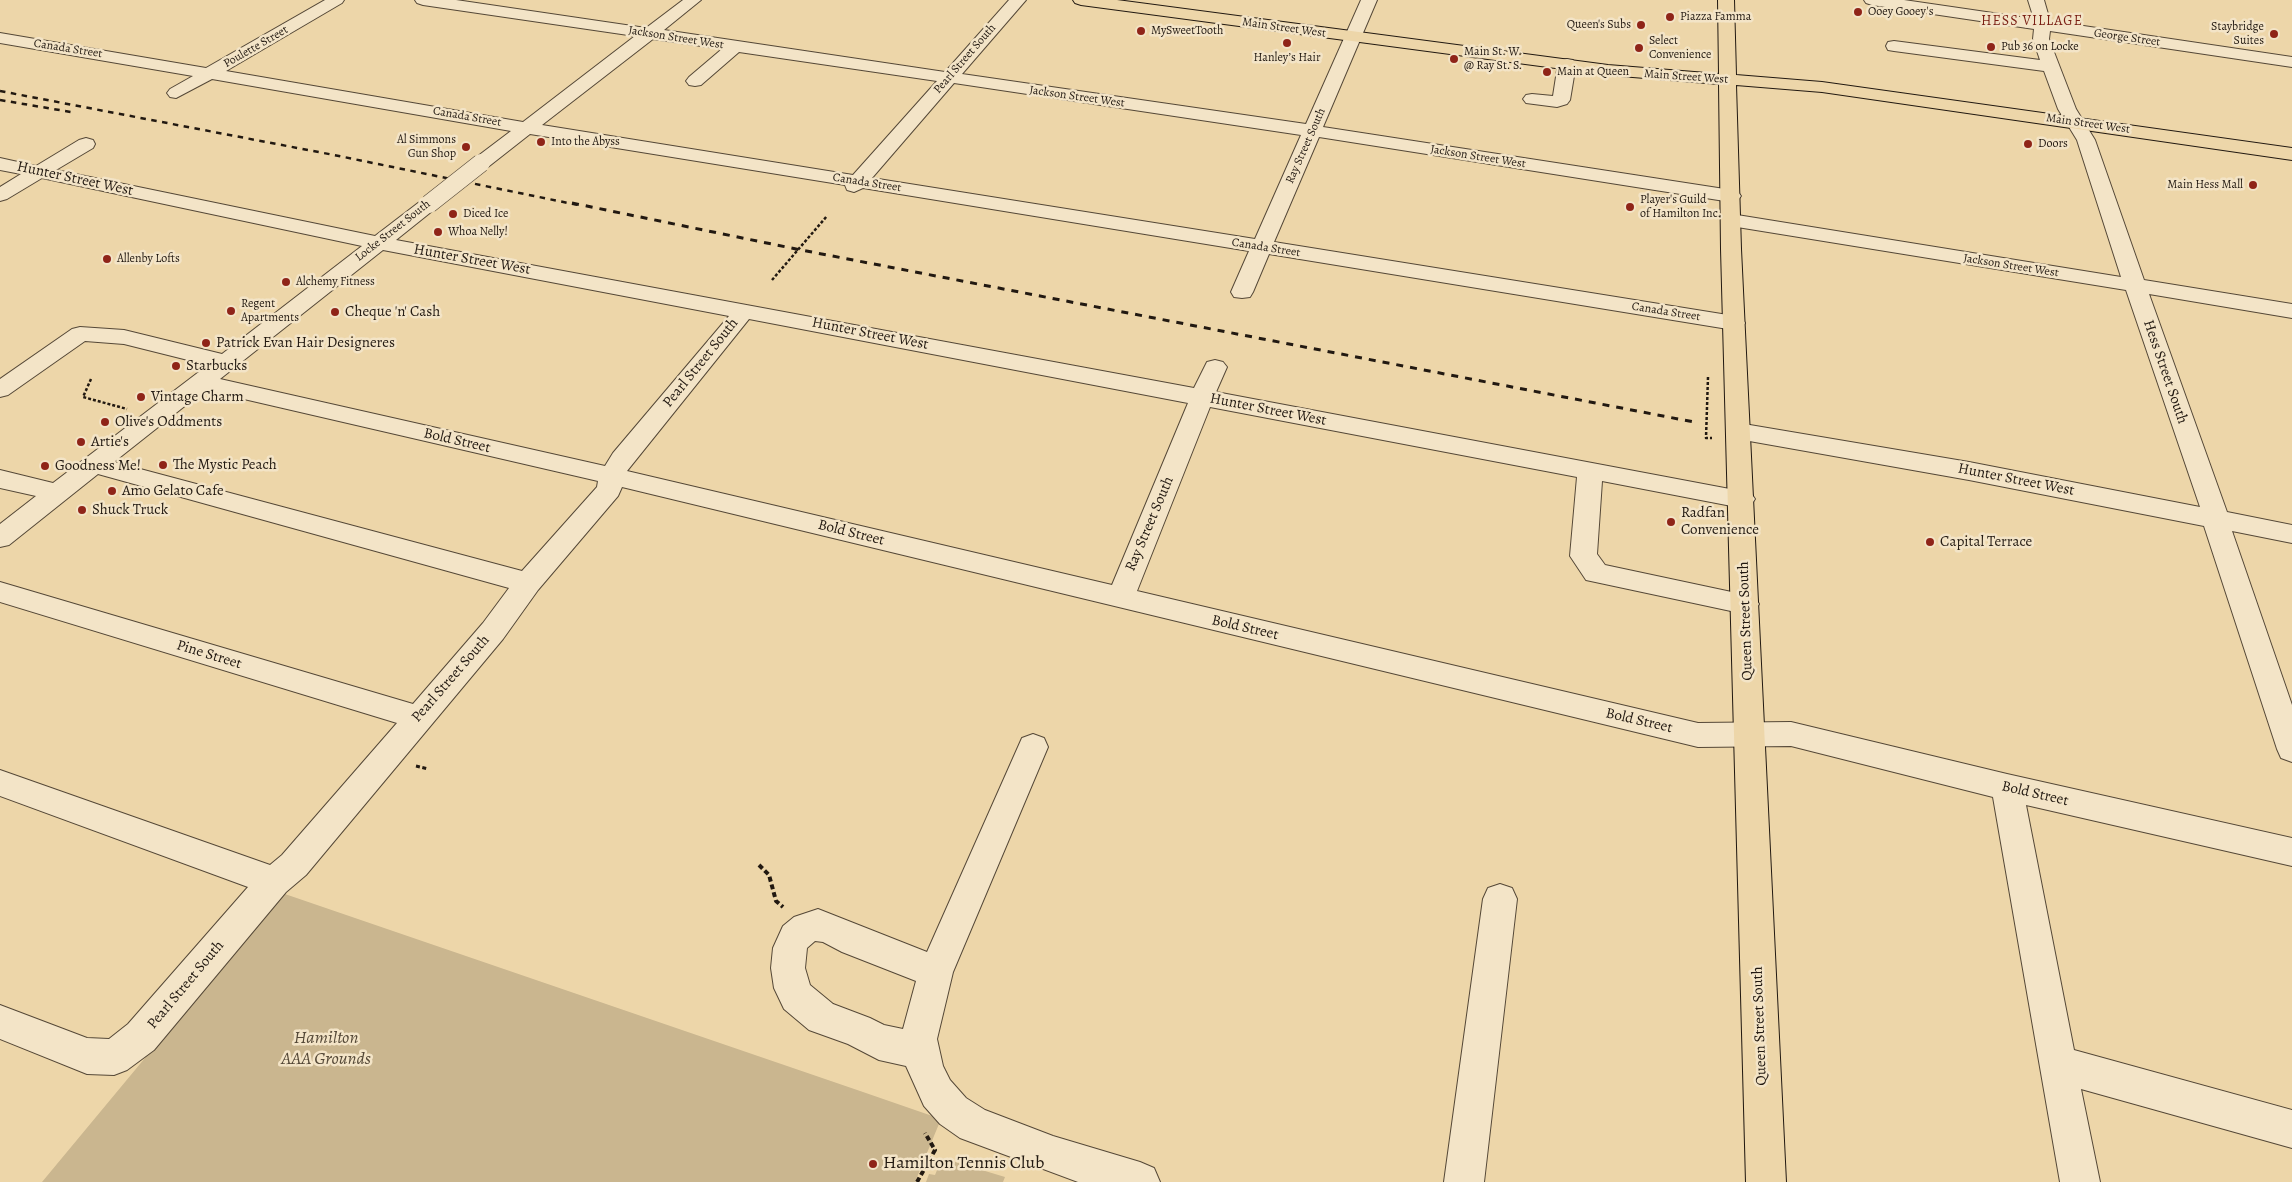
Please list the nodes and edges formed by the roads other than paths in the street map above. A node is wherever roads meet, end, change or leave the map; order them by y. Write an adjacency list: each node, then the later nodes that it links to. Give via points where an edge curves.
1 (336, 0): 19 (street, Poulette Street)
2 (423, 0): 11 (street, Jackson Street West)
3 (693, 0): 11 (street, Locke Street South)
4 (1018, 0): 20 (street, Pearl Street South)
5 (1080, 0): 12 (main road, Main Street West)
6 (1369, 0): 12 (street, Ray Street South)
7 (1726, 0): 21 (main road, Queen Street South)
8 (1872, 0): 10 (street, George Street)
9 (2036, 0): 10 (street, Hess Street South)
10 (2043, 26): 16 (street, George Street); 18 (street, Hess Street South, via 2041,39)
11 (649, 34): 15 (street, Jackson Street West); 26 (street, Locke Street South)
12 (1353, 37): 17 (main road, Main Street West); 27 (street, Ray Street South)
13 (0, 38): 19 (street, Canada Street)
14 (1894, 46): 18 (street)
15 (734, 47): 20 (street, Jackson Street West); 22 (street)
16 (2292, 62)
17 (1567, 64): 21 (main road, Main Street West); 24 (street, via 1561,100)
18 (2051, 67): 25 (street, Hess Street South)
19 (211, 72): 23 (street, Poulette Street); 26 (street, Canada Street)
20 (947, 79): 27 (street, Jackson Street West); 32 (street, Pearl Street South)
21 (1728, 80): 25 (main road, Main Street West, via 1822,87); 34 (main road, Queen Street South)
22 (695, 81)
23 (176, 93)
24 (1532, 99)
25 (2075, 122): 29 (main road, Main Street West); 38 (street, Hess Street South, via 2086,140)
26 (527, 128): 32 (street, Canada Street); 36 (street, Locke Street South, bridge)
27 (1313, 131): 34 (street, Jackson Street West); 37 (street, Ray Street South)
28 (86, 144): 31 (street)
29 (2292, 154)
30 (0, 164): 31 (street, Hunter Street West)
31 (39, 172): 33 (street); 36 (street, Hunter Street West)
32 (856, 184): 37 (street, Canada Street)
33 (0, 195)
34 (1731, 196): 35 (main road, Queen Street South)
35 (1731, 220): 38 (street, Jackson Street West); 42 (main road, Queen Street South)
36 (379, 243): 40 (street, Hunter Street West); 43 (street, Locke Street South)
37 (1261, 248): 39 (street, Ray Street South); 42 (street, Canada Street)
38 (2135, 287): 41 (street, Jackson Street West); 55 (street, Hess Street South)
39 (1242, 292)
40 (745, 310): 47 (street, Hunter Street West); 51 (street, Pearl Street South, via 622,459)
41 (2292, 311)
42 (1734, 323): 48 (main road, Queen Street South)
43 (226, 362): 45 (street, Locke Street South); 46 (street, via 124,338 80,334)
44 (1215, 367): 47 (street, Ray Street South)
45 (201, 382): 49 (street, Locke Street South); 51 (street, Bold Street)
46 (0, 390)
47 (1203, 397): 50 (street, Hunter Street West); 60 (street, Ray Street South)
48 (1738, 431): 54 (main road, Queen Street South); 55 (street, Hunter Street West, via 1969,471)
49 (95, 465): 53 (street, Locke Street South); 58 (street)
50 (1590, 470): 54 (street, Hunter Street West); 61 (street, via 1583,556 1596,573)
51 (612, 476): 58 (street, Pearl Street South, via 609,490); 60 (street, Bold Street)
52 (0, 479): 53 (street)
53 (58, 493): 57 (street, Locke Street South)
54 (1742, 499): 61 (main road, Queen Street South)
55 (2216, 520): 56 (street, Hunter Street West); 65 (street, Hess Street South)
56 (2292, 534)
57 (0, 538)
58 (528, 583): 62 (street, Pearl Street South, via 493,631)
59 (0, 592): 62 (street, Pine Street)
60 (1120, 598): 63 (street, Bold Street, via 1698,734)
61 (1746, 604): 63 (main road, Queen Street South)
62 (418, 717): 69 (street, Pearl Street South, via 294,865)
63 (1750, 733): 67 (street, Bold Street, via 1791,734); 78 (main road, Queen Street South)
64 (1034, 747): 71 (street)
65 (2292, 749)
66 (0, 783): 69 (street)
67 (2007, 788): 68 (street, Bold Street); 74 (street)
68 (2292, 852)
69 (274, 881): 72 (street, Pearl Street South, via 141,1037 114,1057 87,1056)
70 (1500, 899): 77 (street)
71 (936, 972): 73 (street, via 919,1040); 73 (street, via 818,925 806,928 795,937 790,948 788,968 792,988 797,997 822,1018 857,1030 879,1042)
72 (0, 1022)
73 (920, 1051): 76 (street, via 937,1093 953,1111 972,1124 1053,1155)
74 (2058, 1064): 75 (street); 79 (street)
75 (2292, 1129)
76 (1140, 1182)
77 (1464, 1182)
78 (1766, 1182)
79 (2080, 1182)

